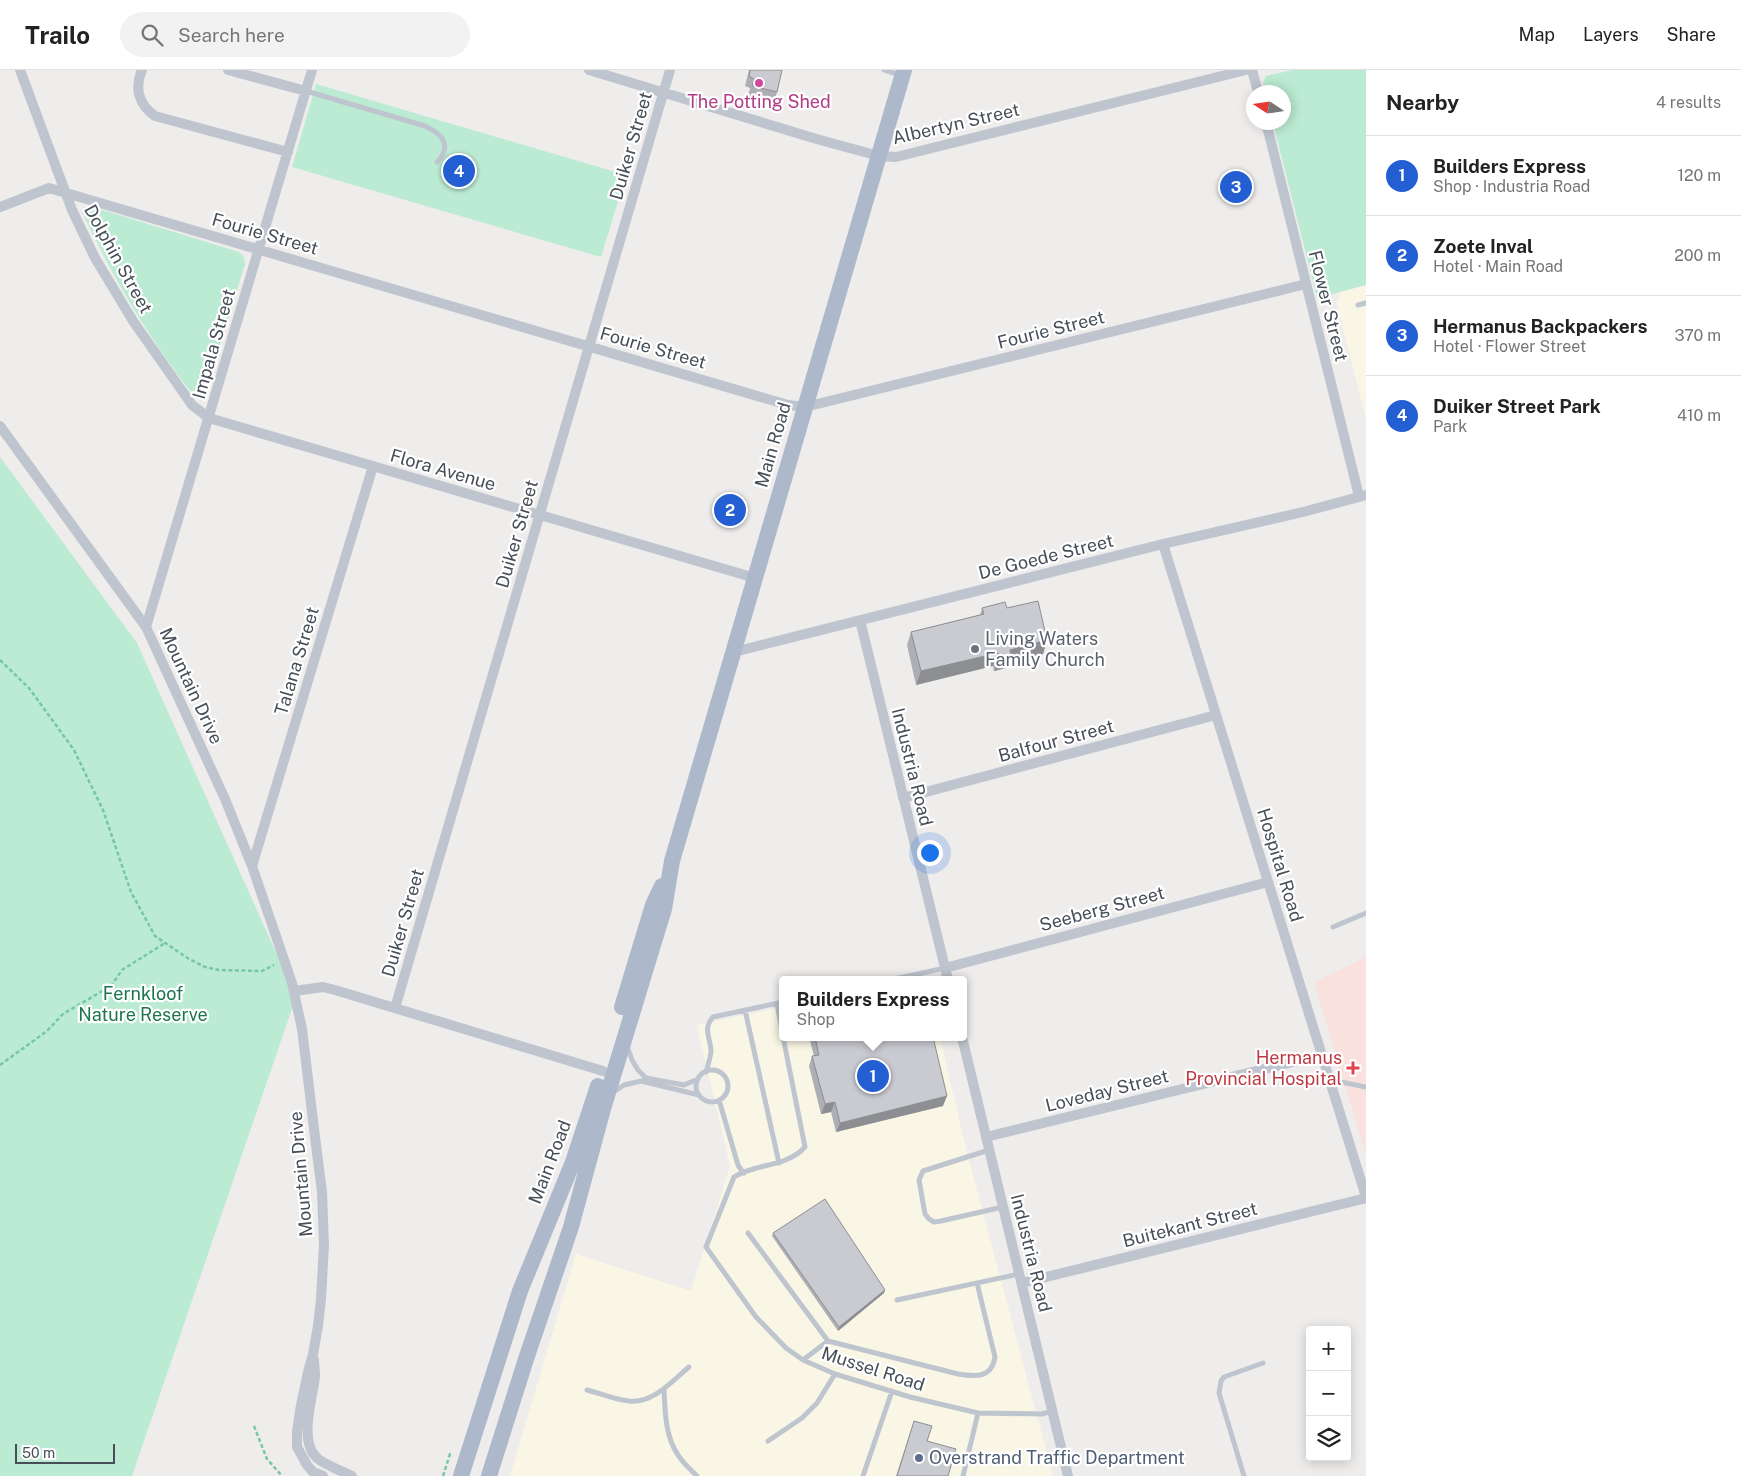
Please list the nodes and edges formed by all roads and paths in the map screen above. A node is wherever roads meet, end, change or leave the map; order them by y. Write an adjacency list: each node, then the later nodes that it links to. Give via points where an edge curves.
1 (20, 70): 18 (street, Dolphin Street)
2 (142, 70): 15 (street, via 138,84 140,99 155,116)
3 (228, 70): 12 (street)
4 (312, 70): 12 (street, Impala Street)
5 (589, 70): 13 (street, Albertyn Street)
6 (670, 70): 13 (street, Duiker Street)
7 (884, 70): 10 (lane)
8 (1246, 70): 16 (street, Albertyn Street, via 906,155)
9 (1252, 70): 11 (street)
10 (903, 73): 16 (main road, Main Road)
11 (1256, 85)
12 (306, 91): 15 (street, Impala Street); 17 (lane, via 439,133 444,140 444,149)
13 (664, 92): 16 (street, Albertyn Street); 24 (street, Duiker Street)
14 (1268, 130): 21 (street, Flower Street)
15 (288, 152): 20 (street, Impala Street)
16 (879, 156): 25 (main road, Main Road)
17 (437, 162)
18 (66, 193): 19 (street, Fourie Street, via 49,188); 20 (street, Fourie Street); 26 (street, Dolphin Street, via 95,258 133,321 192,405)
19 (0, 207)
20 (259, 249): 24 (street, Fourie Street); 26 (street, Impala Street)
21 (1306, 284): 25 (street, Fourie Street); 29 (street, Flower Street)
22 (1366, 302): 23 (lane)
23 (1358, 305)
24 (589, 346): 25 (street, Fourie Street, via 788,405); 30 (street, Duiker Street)
25 (805, 407): 32 (main road, Main Road)
26 (209, 418): 28 (street, Flora Avenue); 34 (street, Impala Street)
27 (0, 426): 34 (street, Mountain Drive)
28 (373, 466): 30 (street, Flora Avenue); 40 (street, Talana Street)
29 (1362, 496): 31 (street, De Goede Street)
30 (540, 515): 32 (street, Flora Avenue); 51 (street, Duiker Street)
31 (1164, 544): 33 (street, De Goede Street); 37 (street, Hospital Road)
32 (755, 578): 35 (main road, Main Road)
33 (860, 620): 35 (street, De Goede Street); 38 (street, Industria Road)
34 (146, 627): 40 (street, Mountain Drive)
35 (734, 652): 39 (main road, Main Road)
36 (0, 660): 44 (path, via 29,688 74,750 104,810 131,892 155,936)
37 (1216, 715): 38 (street, Balfour Street); 41 (street, Hospital Road)
38 (903, 798): 46 (street, Industria Road)
39 (672, 861): 53 (main road, Main Road, via 664,909); 58 (main road, Main Road, via 653,905)
40 (252, 866): 45 (street, Mountain Drive)
41 (1268, 882): 46 (street, Seeberg Street); 56 (street, Hospital Road)
42 (1366, 913): 43 (lane)
43 (1333, 926)
44 (164, 942): 45 (path, via 189,959 219,970 262,971); 57 (path, via 122,970 112,986 63,1014 47,1031)
45 (284, 960): 49 (street, Mountain Drive)
46 (945, 968): 47 (lane); 48 (street, Industria Road)
47 (908, 976)
48 (947, 976)
49 (294, 991): 51 (street, via 323,987); 77 (street, Mountain Drive, via 318,1154 323,1218 321,1299)
50 (779, 1003): 52 (lane)
51 (395, 1008): 58 (street)
52 (745, 1010): 59 (lane, via 713,1017 708,1023 711,1050); 68 (lane)
53 (628, 1028): 60 (lane, via 628,1051 646,1078 684,1085); 64 (main road, Main Road)
54 (784, 1041): 68 (lane, via 805,1147 799,1154)
55 (963, 1041): 66 (street, Industria Road)
56 (1322, 1054): 61 (street, Hospital Road); 66 (street, Loveday Street)
57 (0, 1065)
58 (603, 1071): 92 (main road, Main Road, via 573,1162 520,1292)
59 (706, 1072): 60 (lane); 65 (lane, via 716,1071 725,1077 728,1087)
60 (698, 1079): 63 (lane)
61 (1330, 1080): 62 (lane); 70 (street, Hospital Road)
62 (1366, 1087)
63 (700, 1095): 64 (lane, via 638,1081 624,1085); 65 (lane, via 708,1101)
64 (606, 1099): 93 (main road, Main Road, via 571,1227)
65 (719, 1100): 69 (lane, via 738,1164)
66 (986, 1137): 67 (street, Industria Road)
67 (989, 1150): 71 (street, Industria Road); 71 (lane, via 923,1171 919,1180 926,1214 934,1222)
68 (779, 1162): 69 (lane)
69 (744, 1172): 78 (lane, Mussel Road, via 734,1176 706,1248 756,1317 786,1348)
70 (1366, 1197): 73 (street, Buitekant Street)
71 (1003, 1207): 73 (street, Industria Road)
72 (748, 1233): 76 (lane)
73 (1021, 1279): 74 (lane); 85 (street, Industria Road)
74 (977, 1283): 75 (lane); 76 (lane, via 995,1357 994,1366 985,1373 958,1374)
75 (897, 1300)
76 (828, 1341): 78 (lane)
77 (313, 1354): 90 (street, Mountain Drive, via 301,1405 297,1447 313,1472); 91 (street, Mountain Drive, via 315,1374 307,1439 310,1449 317,1458)
78 (803, 1360): 81 (lane, Mussel Road)
79 (1263, 1363): 98 (lane, via 1224,1377 1219,1388)
80 (689, 1367): 82 (lane)
81 (835, 1374): 84 (lane, Mussel Road); 88 (lane, via 802,1418)
82 (664, 1389): 83 (lane, via 646,1399 628,1402); 94 (lane, via 666,1423 672,1445)
83 (587, 1390)
84 (892, 1392): 86 (lane, Mussel Road); 95 (lane)
85 (1053, 1411): 86 (lane, Mussel Road, via 1042,1414); 97 (street, Industria Road)
86 (978, 1413): 96 (lane)
87 (254, 1426): 89 (path, via 267,1459)
88 (768, 1441)
89 (282, 1476)
90 (323, 1476)
91 (352, 1476)
92 (461, 1476)
93 (489, 1476)
94 (697, 1476)
95 (863, 1476)
96 (963, 1476)
97 (1068, 1476)
98 (1244, 1476)

